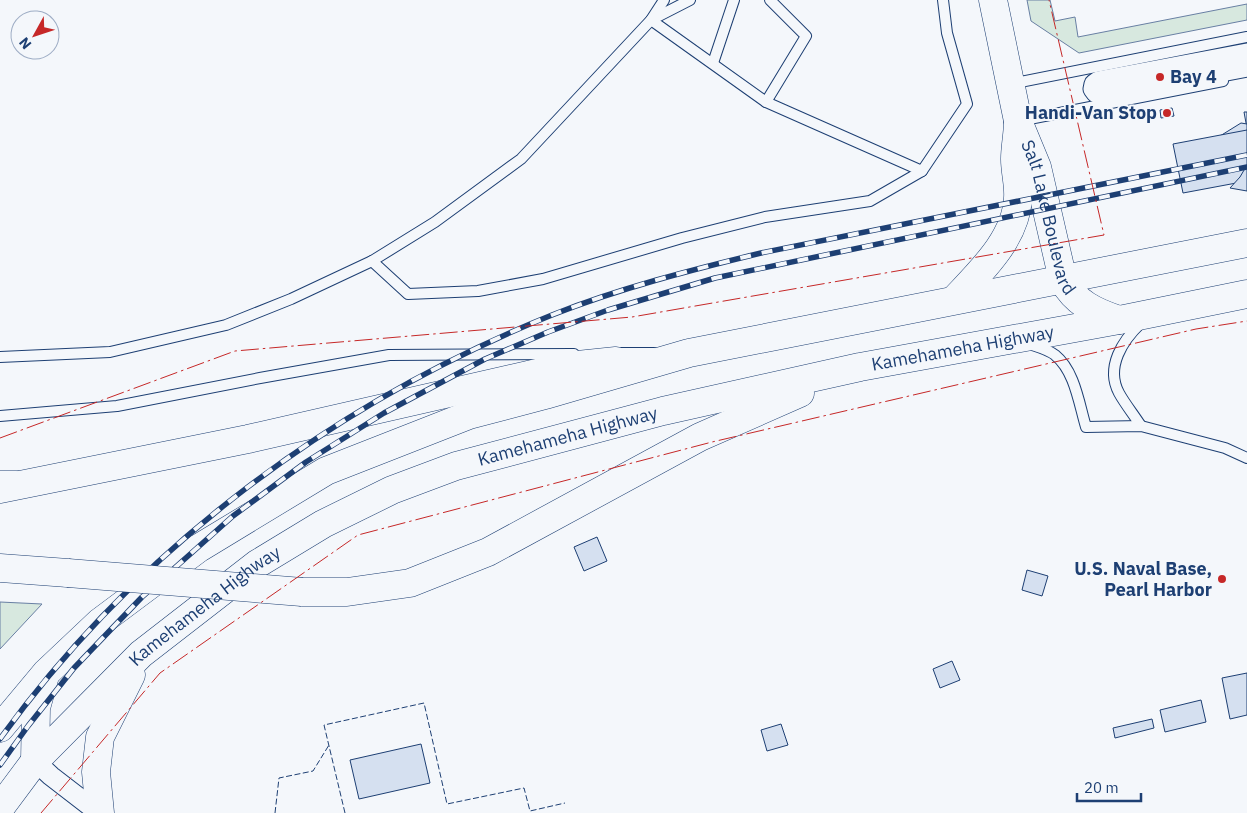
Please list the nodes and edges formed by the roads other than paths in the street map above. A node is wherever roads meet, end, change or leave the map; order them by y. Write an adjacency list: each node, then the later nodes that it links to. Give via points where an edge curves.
1 (664, 0): 7 (lane)
2 (690, 0): 7 (lane)
3 (734, 0): 10 (lane)
4 (770, 0): 14 (lane, via 806,36)
5 (943, 0): 16 (lane, via 947,33 967,104)
6 (993, 0): 13 (main road, Salt Lake Boulevard)
7 (651, 20): 10 (lane); 18 (lane, via 521,159 435,222)
8 (1247, 37): 13 (lane)
9 (1247, 52): 11 (street, via 1098,81 1094,89 1101,95)
10 (713, 63): 14 (lane)
11 (1247, 66)
12 (1247, 76): 15 (lane)
13 (1009, 84): 15 (main road, Salt Lake Boulevard)
14 (766, 102): 16 (lane)
15 (1018, 121): 19 (main road, Salt Lake Boulevard, via 1037,167); 21 (main road, via 1015,159 1018,196 1013,222 996,251)
16 (922, 171): 18 (lane, via 870,201 765,217 543,279 478,291 408,294)
17 (1247, 243): 19 (main road)
18 (372, 261): 26 (lane, via 226,325 110,352)
19 (1063, 280): 21 (main road); 23 (main road, Salt Lake Boulevard, via 1084,305)
20 (1247, 294): 22 (main road, Kamehameha Highway)
21 (954, 300): 25 (main road)
22 (1156, 312): 23 (main road, Kamehameha Highway); 29 (lane, via 1127,337 1115,362 1118,392)
23 (1119, 320): 24 (main road, Kamehameha Highway)
24 (992, 343): 27 (main road, Kamehameha Highway); 29 (lane, via 1022,342 1054,355 1064,365 1075,387 1086,428)
25 (689, 352): 28 (lane, via 389,355 117,406); 31 (main road, via 568,366 248,439); 34 (main road, via 469,415 326,471 199,548 100,622)
26 (0, 356)
27 (860, 368): 32 (main road, bridge, via 700,436 480,555 410,583 347,592 302,592); 33 (main road, Kamehameha Highway, via 663,411 456,466 392,490 323,524 257,564)
28 (0, 416)
29 (1141, 426): 30 (lane, via 1225,448)
30 (1247, 458)
31 (5, 486)
32 (0, 568)
33 (141, 654): 36 (main road, Kamehameha Highway); 38 (main road, via 100,737 96,772)
34 (46, 673): 35 (main road); 36 (main road, via 36,708)
35 (0, 728)
36 (35, 761): 37 (main road, Kamehameha Highway); 38 (street)
37 (0, 808)
38 (100, 813)

